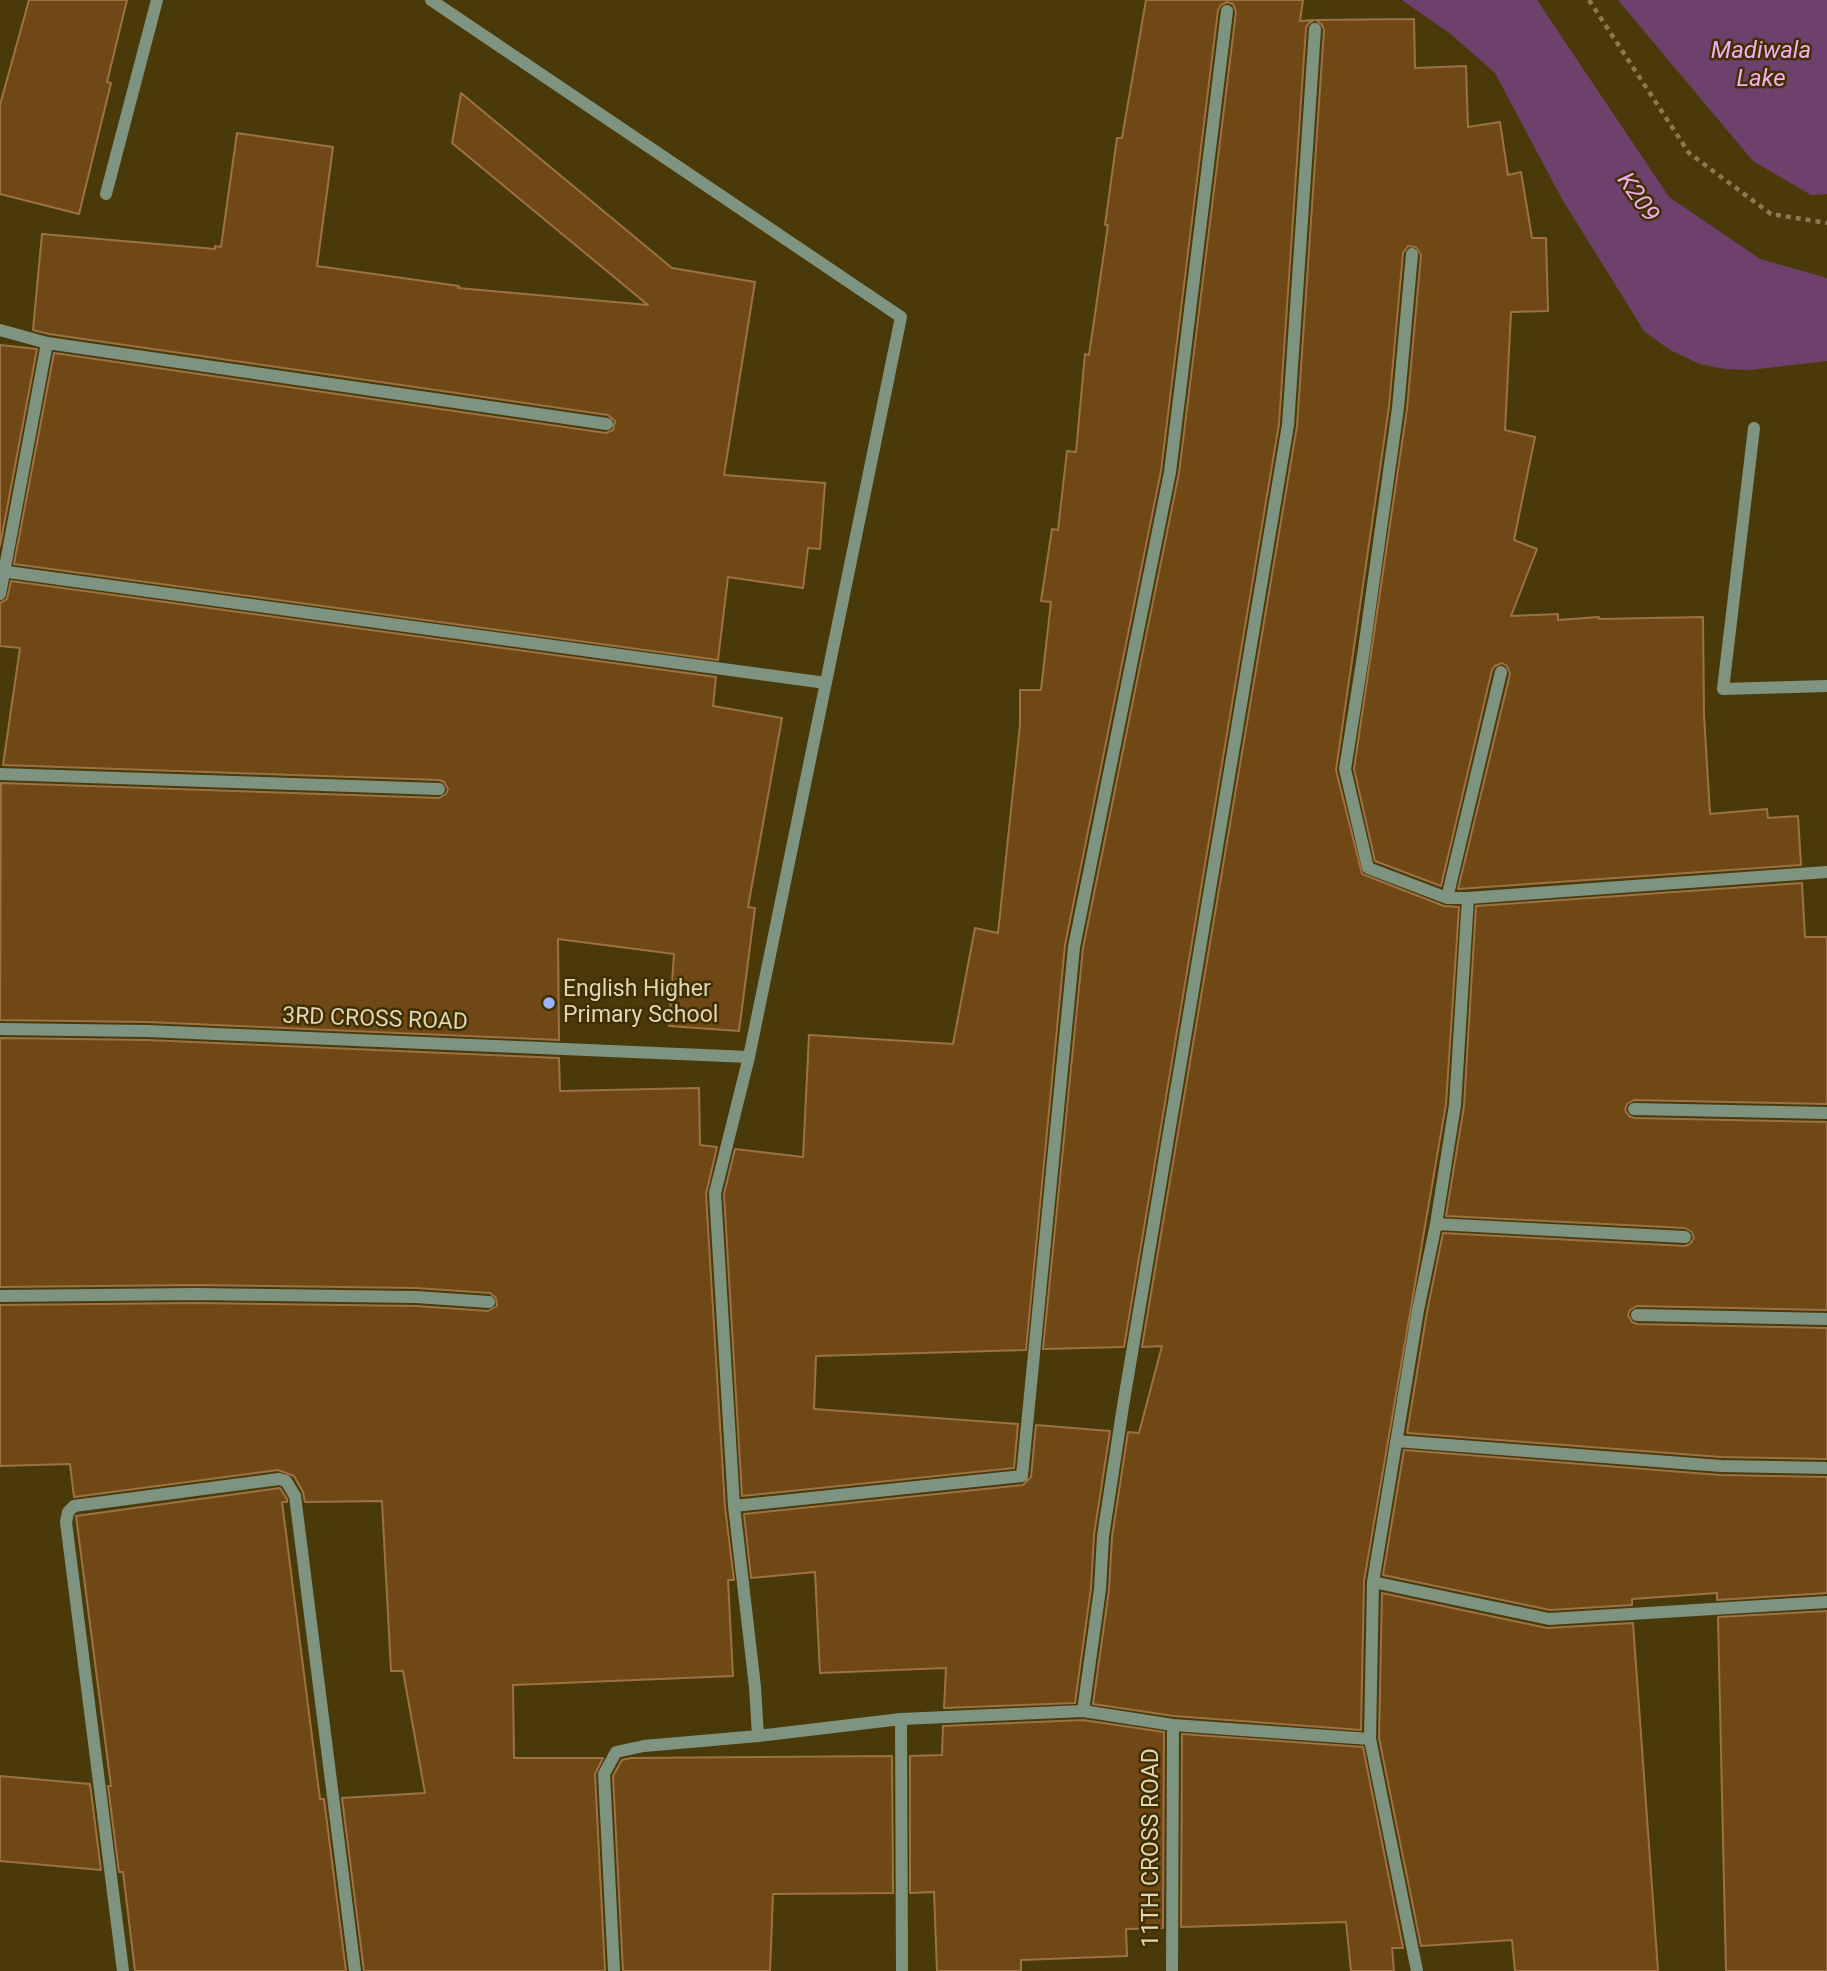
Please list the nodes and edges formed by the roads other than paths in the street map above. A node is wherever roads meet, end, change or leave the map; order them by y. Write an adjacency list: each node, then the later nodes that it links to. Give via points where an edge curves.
1 (157, 0): 5 (street)
2 (431, 0): 14 (street, via 901,317)
3 (1227, 11): 33 (street, via 1170,472 1074,947 1022,1476)
4 (1315, 29): 36 (street, via 1287,425 1121,1419)
5 (106, 194)
6 (1412, 254): 19 (street, via 1398,408 1345,769 1368,868)
7 (0, 330): 8 (street)
8 (47, 343): 9 (street); 11 (street)
9 (607, 424)
10 (1754, 428): 15 (street, via 1723,689)
11 (2, 571): 12 (street); 14 (street)
12 (0, 594)
13 (1501, 672): 19 (street)
14 (826, 683): 22 (street)
15 (1827, 686)
16 (0, 774): 17 (street)
17 (439, 789)
18 (1827, 872): 20 (street)
19 (1447, 898): 20 (street)
20 (1468, 898): 25 (street, via 1454,1105)
21 (0, 1029): 22 (street, 3RD CROSS ROAD)
22 (749, 1057): 33 (street, via 715,1193)
23 (1634, 1109): 24 (street)
24 (1827, 1113)
25 (1436, 1224): 26 (street); 31 (street)
26 (1685, 1237)
27 (0, 1296): 28 (street, via 209,1294)
28 (489, 1302)
29 (1637, 1315): 30 (street)
30 (1827, 1319)
31 (1396, 1441): 32 (street, via 1721,1466); 34 (street)
32 (1827, 1468)
33 (734, 1506): 39 (street)
34 (1373, 1582): 35 (street, via 1549,1619); 40 (street)
35 (1827, 1602)
36 (1083, 1711): 37 (street); 38 (street)
37 (901, 1720): 39 (street); 44 (street)
38 (1174, 1725): 40 (street); 45 (street, 11TH CROSS ROAD)
39 (758, 1736): 43 (street, via 616,1752 604,1774)
40 (1370, 1739): 46 (street)
41 (123, 1971): 42 (street, via 68,1512 74,1506 279,1479 286,1481 295,1496)
42 (355, 1971)
43 (614, 1971)
44 (902, 1971)
45 (1172, 1971)
46 (1417, 1971)

